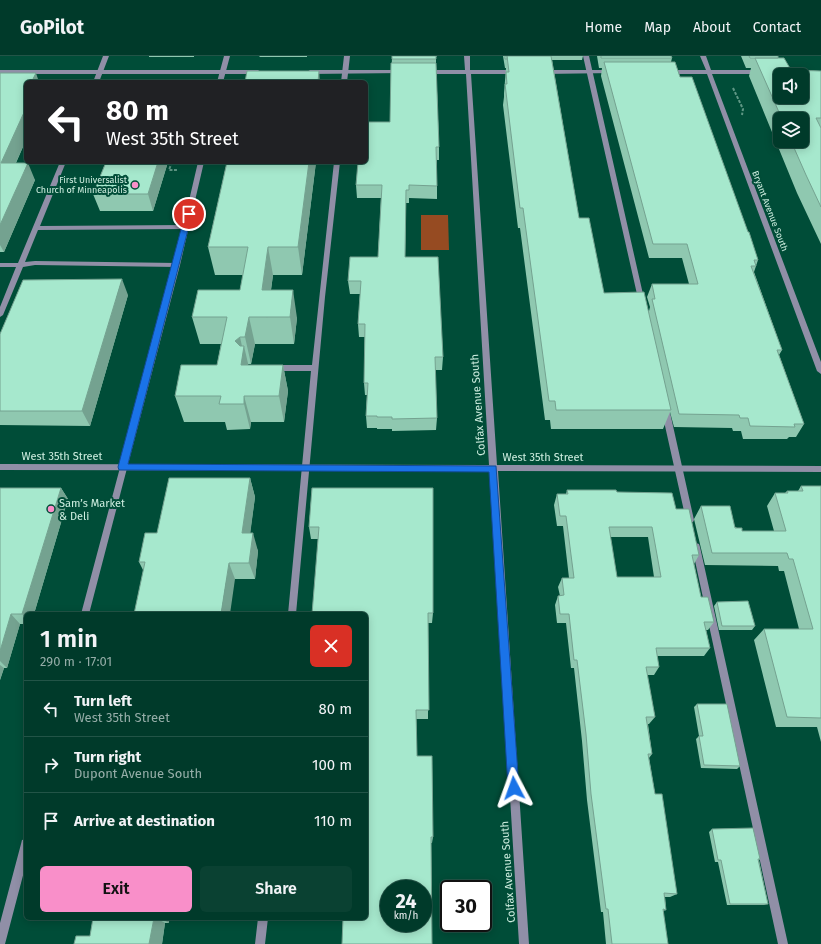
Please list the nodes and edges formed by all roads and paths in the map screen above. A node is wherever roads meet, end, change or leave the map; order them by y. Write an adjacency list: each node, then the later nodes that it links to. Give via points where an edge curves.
1 (106, 56): 8 (street)
2 (227, 56): 9 (street)
3 (347, 56): 12 (street)
4 (467, 56): 15 (street, Colfax Avenue South)
5 (586, 56): 18 (street)
6 (703, 56): 21 (street, Bryant Avenue South)
7 (0, 72): 8 (street)
8 (100, 72): 9 (street); 23 (street)
9 (223, 72): 10 (street); 24 (street)
10 (265, 72)
11 (305, 72): 12 (street)
12 (345, 72): 13 (street); 25 (street)
13 (405, 72)
14 (420, 72): 15 (street)
15 (467, 72): 16 (street); 45 (street, Colfax Avenue South)
16 (526, 72)
17 (534, 72): 18 (street)
18 (589, 72): 19 (street); 36 (street)
19 (621, 72)
20 (660, 72): 21 (street)
21 (709, 72): 22 (street); 40 (street, Bryant Avenue South)
22 (769, 72)
23 (97, 80)
24 (221, 80)
25 (344, 80)
26 (62, 164): 32 (street)
27 (172, 164): 30 (path, via 170,170)
28 (201, 164): 31 (street)
29 (337, 164): 39 (street)
30 (178, 170)
31 (186, 227): 32 (street); 35 (street)
32 (37, 228): 34 (street)
33 (0, 265): 34 (street)
34 (21, 265): 35 (street); 37 (street)
35 (176, 265): 43 (street)
36 (643, 308)
37 (0, 315)
38 (262, 368): 39 (street)
39 (316, 368): 44 (street)
40 (821, 371)
41 (664, 401): 46 (street)
42 (0, 467): 43 (street, West 35th Street)
43 (123, 467): 44 (street, West 35th Street); 48 (street)
44 (307, 468): 45 (street, West 35th Street); 49 (street)
45 (493, 468): 46 (street, West 35th Street); 54 (street, Colfax Avenue South)
46 (679, 469): 47 (street, West 35th Street); 55 (street)
47 (821, 469)
48 (86, 612)
49 (292, 612)
50 (24, 852): 52 (street)
51 (263, 920): 53 (street)
52 (0, 944)
53 (260, 944)
54 (524, 944)
55 (783, 944)

